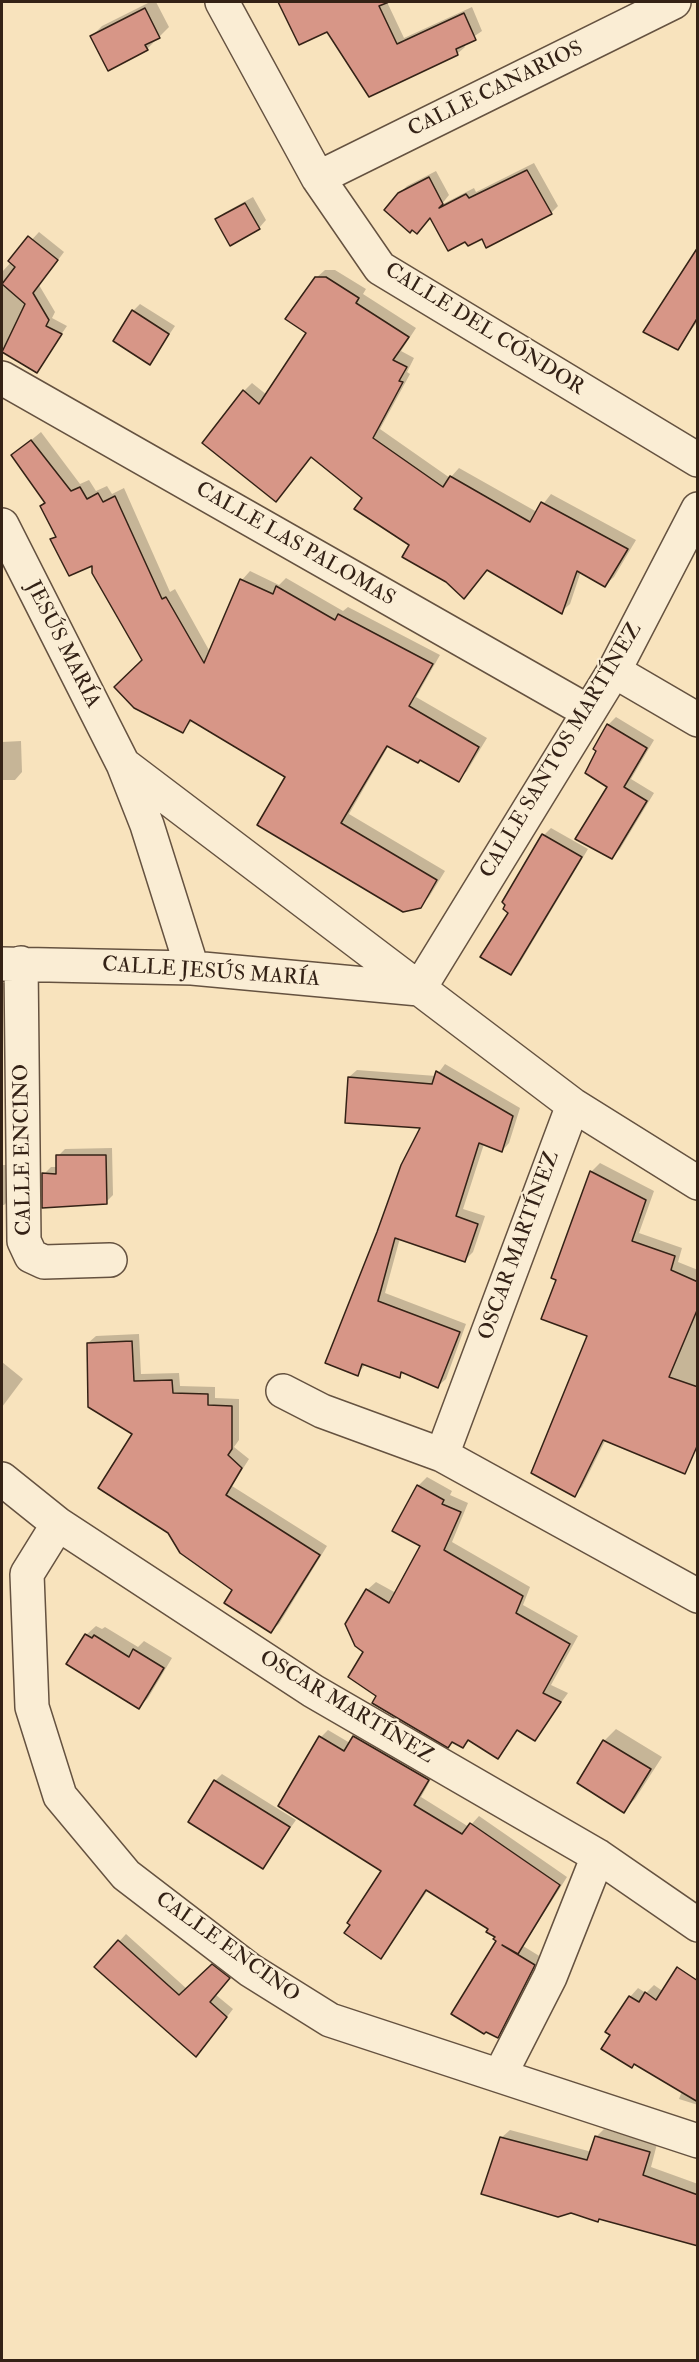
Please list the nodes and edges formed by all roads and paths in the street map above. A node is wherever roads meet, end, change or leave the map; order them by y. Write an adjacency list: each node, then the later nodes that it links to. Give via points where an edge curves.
1 (222, 2): 3 (street, CALLE DEL CÓNDOR)
2 (674, 2): 3 (street, CALLE CANARIOS)
3 (318, 178): 5 (street, CALLE DEL CÓNDOR, via 380,268)
4 (2, 378): 9 (street, CALLE LAS PALOMAS)
5 (698, 460)
6 (698, 509): 8 (street, CALLE SANTOS MARTÍNEZ)
7 (2, 525): 11 (street, JESÚS MARÍA)
8 (614, 671): 9 (street, CALLE SANTOS MARTÍNEZ); 10 (street)
9 (589, 712): 14 (street, CALLE SANTOS MARTÍNEZ)
10 (698, 720)
11 (123, 764): 13 (street, JESÚS MARÍA, via 147,825); 14 (street)
12 (11, 963): 13 (street, CALLE JESÚS MARÍA); 17 (street, CALLE ENCINO, via 24,1241 31,1256 44,1262)
13 (192, 968): 14 (street, CALLE JESÚS MARÍA)
14 (419, 989): 15 (street)
15 (573, 1105): 16 (street); 19 (street, OSCAR MARTÍNEZ)
16 (698, 1183)
17 (110, 1260)
18 (283, 1391): 19 (street, via 322,1411)
19 (442, 1455): 23 (street)
20 (2, 1479): 21 (street, OSCAR MARTÍNEZ)
21 (58, 1524): 22 (street, CALLE ENCINO); 24 (street, OSCAR MARTÍNEZ, via 313,1691)
22 (14, 1575): 26 (street, CALLE ENCINO, via 32,1707 60,1796 126,1875 250,1970 330,2020)
23 (697, 1596)
24 (598, 1856): 25 (street, OSCAR MARTÍNEZ); 26 (street, via 550,1977)
25 (698, 1925)
26 (500, 2075): 27 (street, CALLE ENCINO)
27 (698, 2141)

